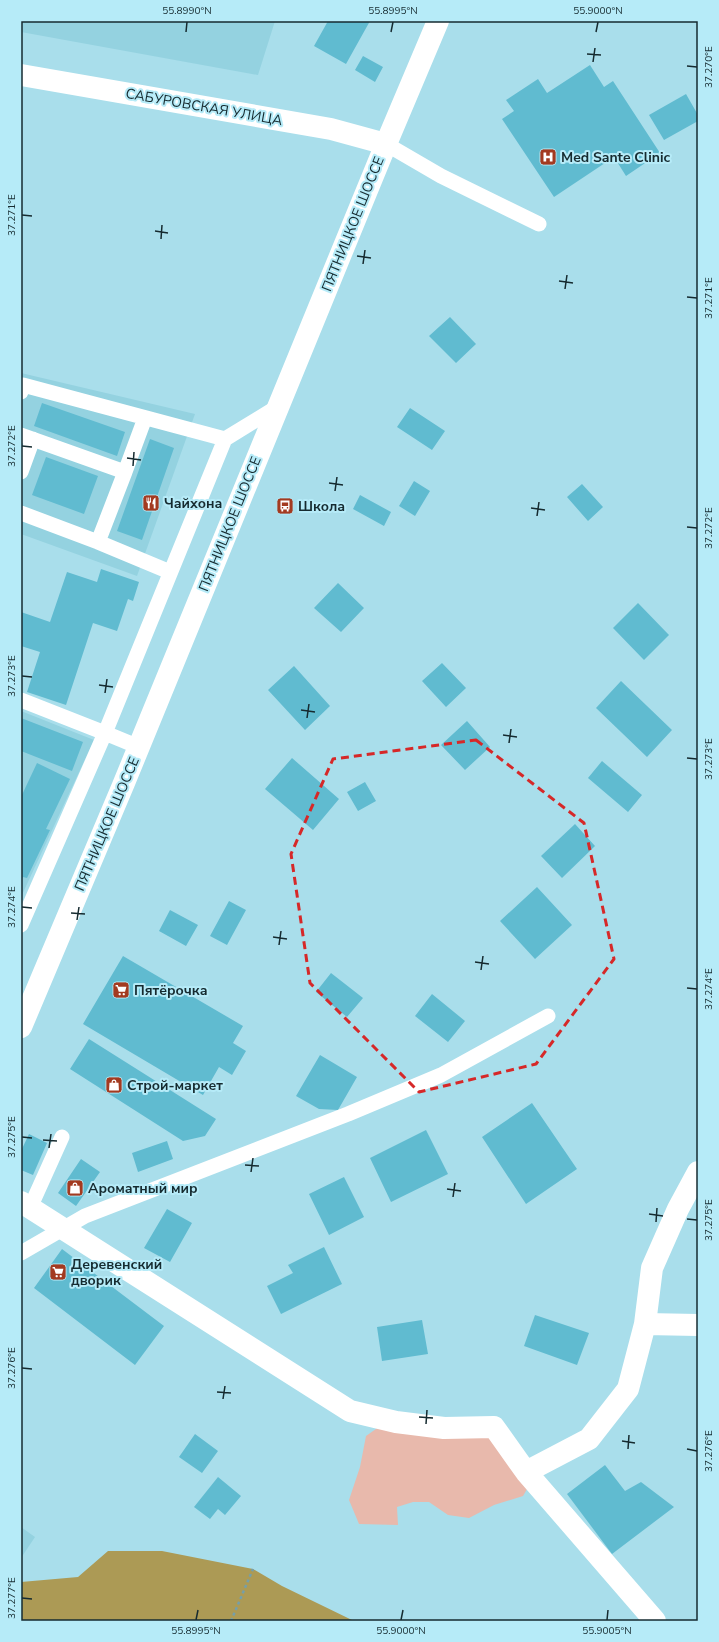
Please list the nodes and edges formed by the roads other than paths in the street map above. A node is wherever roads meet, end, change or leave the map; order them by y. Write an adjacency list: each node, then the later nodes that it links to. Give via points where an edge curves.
1 (438, 21): 3 (street, ПЯТНИЦКОЕ ШОССЕ)
2 (21, 75): 3 (street, САБУРОВСКАЯ УЛИЦА, via 331,129)
3 (386, 144): 4 (lane, via 441,176); 6 (street, ПЯТНИЦКОЕ ШОССЕ)
4 (539, 224)
5 (21, 392): 7 (lane, via 23,386)
6 (278, 406): 9 (lane); 17 (street, ПЯТНИЦКОЕ ШОССЕ)
7 (145, 418): 9 (lane); 11 (lane)
8 (27, 437): 10 (lane); 11 (lane)
9 (225, 440): 14 (lane)
10 (21, 472)
11 (125, 472): 13 (lane)
12 (21, 514): 13 (lane)
13 (98, 542): 14 (lane)
14 (170, 572): 16 (lane)
15 (21, 700): 16 (lane)
16 (104, 733): 17 (lane); 18 (lane)
17 (139, 747): 20 (street, ПЯТНИЦКОЕ ШОССЕ)
18 (21, 925)
19 (548, 1016): 24 (lane, via 440,1075 348,1114 85,1216)
20 (21, 1027)
21 (62, 1137): 23 (lane)
22 (698, 1172): 26 (street, via 678,1209 652,1268)
23 (25, 1205): 24 (street)
24 (64, 1229): 25 (lane); 28 (street, via 350,1411 396,1422 444,1428 494,1428)
25 (21, 1253)
26 (645, 1324): 27 (street); 28 (street, via 628,1389 589,1439)
27 (690, 1325)
28 (526, 1472): 29 (street)
29 (655, 1621)

